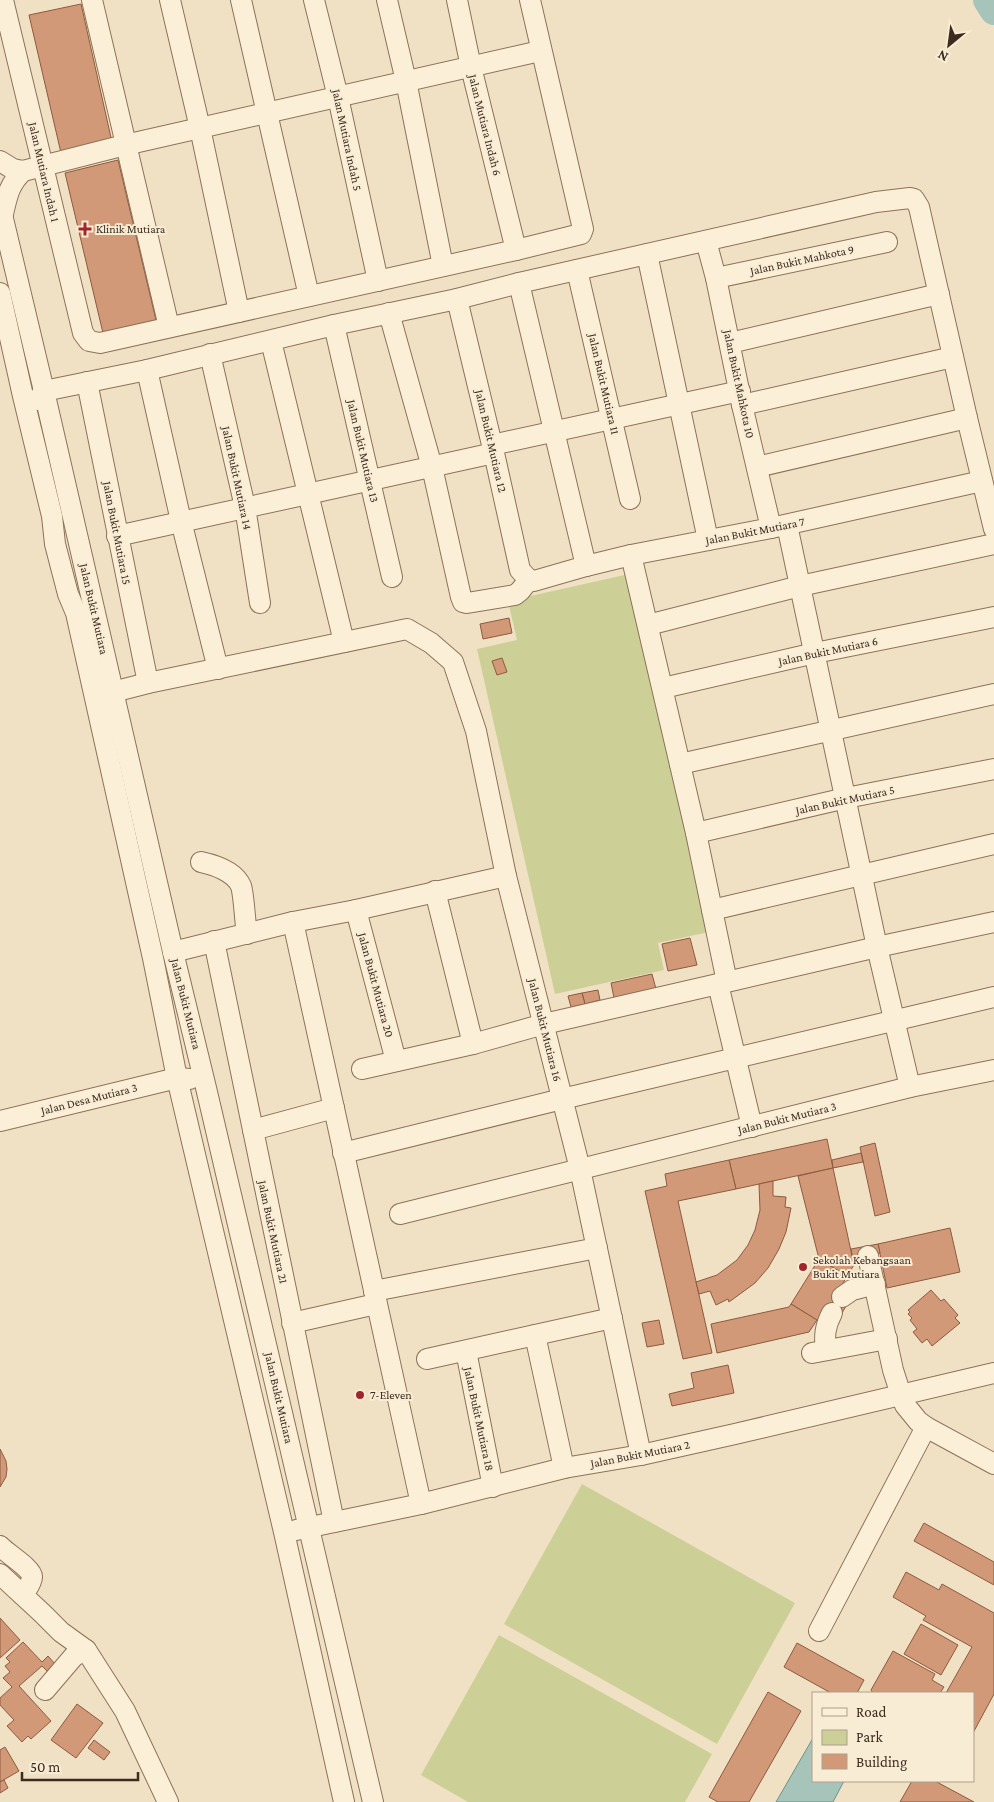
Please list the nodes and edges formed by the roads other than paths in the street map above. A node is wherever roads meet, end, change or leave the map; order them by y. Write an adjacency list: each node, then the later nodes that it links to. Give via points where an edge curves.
1 (3, 0): 17 (street, Jalan Mutiara Indah 1)
2 (92, 0): 15 (street)
3 (170, 0): 14 (street)
4 (241, 0): 13 (street)
5 (314, 0): 12 (street, Jalan Mutiara Indah 5)
6 (387, 0): 11 (street)
7 (457, 0): 10 (street, Jalan Mutiara Indah 6)
8 (530, 0): 9 (street)
9 (540, 51): 10 (street); 21 (street, via 584,230 577,236)
10 (470, 67): 11 (street); 21 (street, Jalan Mutiara Indah 6)
11 (406, 81): 12 (street); 23 (street)
12 (338, 97): 13 (street); 26 (street, Jalan Mutiara Indah 5)
13 (266, 113): 14 (street); 30 (street)
14 (200, 128): 15 (street); 32 (street)
15 (125, 145): 17 (street); 35 (street)
16 (0, 160): 17 (street, via 13,168)
17 (33, 169): 18 (street, via 14,180); 35 (street, Jalan Mutiara Indah 1, via 83,333 89,341 100,343)
18 (1, 212): 43 (street, Jalan Bukit Mutiara)
19 (706, 241): 22 (street); 25 (street, Jalan Bukit Mahkota 10); 29 (street, via 876,202 910,198 919,206)
20 (887, 242): 25 (street, Jalan Bukit Mahkota 9)
21 (516, 250): 23 (street)
22 (647, 254): 24 (street); 45 (street)
23 (443, 266): 26 (street)
24 (577, 270): 27 (street); 47 (street, Jalan Bukit Mutiara 11)
25 (716, 278): 37 (street, Jalan Bukit Mahkota 10)
26 (378, 281): 30 (street)
27 (519, 283): 31 (street); 48 (street)
28 (0, 293): 38 (street, Jalan Bukit Mutiara)
29 (939, 294): 37 (street); 40 (street)
30 (309, 296): 32 (street)
31 (457, 299): 33 (street); 50 (street, Jalan Bukit Mutiara 12)
32 (239, 312): 35 (street)
33 (389, 312): 34 (street); 51 (street)
34 (334, 325): 36 (street); 54 (street, Jalan Bukit Mutiara 13)
35 (169, 327)
36 (271, 340): 39 (street); 55 (street)
37 (730, 342): 44 (street, Jalan Bukit Mahkota 10)
38 (13, 353): 43 (street, via 23,374); 49 (street, Jalan Bukit Mutiara)
39 (210, 354): 41 (street); 57 (street, Jalan Bukit Mutiara 14)
40 (953, 357): 44 (street); 46 (street)
41 (147, 370): 42 (street); 58 (street)
42 (86, 382): 43 (street); 61 (street, Jalan Bukit Mutiara 15)
43 (44, 391): 49 (street, via 33,410); 77 (street, Jalan Bukit Mutiara)
44 (741, 398): 45 (street); 52 (street, Jalan Bukit Mahkota 10)
45 (679, 404): 47 (street); 62 (street)
46 (967, 418): 52 (street); 53 (street)
47 (612, 419): 48 (street); 56 (street, Jalan Bukit Mutiara 11)
48 (554, 432): 50 (street); 65 (street)
49 (33, 438): 77 (street, Jalan Bukit Mutiara, via 52,516 54,544 68,594)
50 (493, 449): 51 (street); 67 (street, Jalan Bukit Mutiara 12, via 520,570)
51 (432, 467): 54 (street); 67 (street, via 463,602 467,604 515,595)
52 (757, 467): 59 (street, Jalan Bukit Mahkota 10)
53 (982, 480): 59 (street, Jalan Bukit Mutiara 7); 60 (street)
54 (370, 481): 55 (street); 66 (street, Jalan Bukit Mutiara 13)
55 (308, 494): 57 (street); 72 (street)
56 (630, 499)
57 (245, 508): 58 (street); 69 (street, Jalan Bukit Mutiara 14)
58 (181, 521): 61 (street); 74 (street)
59 (779, 526): 62 (street, Jalan Bukit Mutiara 7); 68 (street, Jalan Bukit Mahkota 10)
60 (994, 529)
61 (117, 536): 75 (street, Jalan Bukit Mutiara 15)
62 (708, 540): 64 (street, Jalan Bukit Mutiara 7)
63 (994, 544): 68 (street)
64 (631, 555): 65 (street, Jalan Bukit Mutiara 7); 71 (street)
65 (586, 566): 67 (street, Jalan Bukit Mutiara 7)
66 (392, 577)
67 (528, 580)
68 (800, 586): 71 (street); 73 (street, Jalan Bukit Mahkota 10)
69 (260, 603)
70 (994, 617): 73 (street, Jalan Bukit Mutiara 6)
71 (648, 625): 76 (street)
72 (344, 642): 74 (street); 87 (street, Jalan Bukit Mutiara 16, via 407,629 431,643 452,662 476,731)
73 (815, 653): 76 (street, Jalan Bukit Mutiara 6); 79 (street, Jalan Bukit Mahkota 10)
74 (218, 669): 75 (street)
75 (148, 683): 77 (street)
76 (663, 688): 80 (street)
77 (104, 694): 96 (street, Jalan Bukit Mutiara); 107 (street, Jalan Bukit Mutiara)
78 (994, 694): 79 (street)
79 (831, 730): 80 (street); 82 (street, Jalan Bukit Mahkota 10)
80 (680, 764): 83 (street)
81 (994, 770): 82 (street, Jalan Bukit Mutiara 5)
82 (846, 798): 83 (street, Jalan Bukit Mutiara 5); 86 (street, Jalan Bukit Mahkota 10)
83 (696, 833): 90 (street)
84 (994, 844): 86 (street)
85 (201, 862): 93 (street, via 232,875 241,886)
86 (862, 874): 90 (street); 95 (street, Jalan Bukit Mahkota 10)
87 (506, 876): 88 (street); 100 (street, Jalan Bukit Mutiara 16)
88 (435, 892): 89 (street); 102 (street)
89 (356, 910): 91 (street); 104 (street, Jalan Bukit Mutiara 20)
90 (712, 910): 97 (street)
91 (293, 922): 93 (street); 111 (street)
92 (994, 922): 95 (street)
93 (246, 934): 94 (street)
94 (214, 941): 96 (street); 114 (street, Jalan Bukit Mutiara 21)
95 (877, 947): 97 (street); 99 (street, Jalan Bukit Mahkota 10)
96 (173, 952): 101 (street, Jalan Bukit Mutiara)
97 (722, 983): 100 (street); 103 (street)
98 (994, 997): 99 (street)
99 (894, 1020): 103 (street); 108 (street, Jalan Bukit Mahkota 10)
100 (544, 1024): 102 (street); 110 (street, Jalan Bukit Mutiara 16)
101 (195, 1042): 107 (street, via 193,1056); 109 (street, Jalan Bukit Mutiara)
102 (472, 1044): 104 (street)
103 (735, 1058): 110 (street); 113 (street)
104 (396, 1061): 105 (street)
105 (362, 1069)
106 (994, 1070): 108 (street, Jalan Bukit Mutiara 3)
107 (177, 1078): 109 (street, via 189,1078); 112 (street, Jalan Desa Mutiara 3); 120 (street, Jalan Bukit Mutiara)
108 (910, 1087): 113 (street, Jalan Bukit Mutiara 3)
109 (207, 1092): 119 (street, Jalan Bukit Mutiara)
110 (562, 1099): 115 (street); 116 (street, Jalan Bukit Mutiara 16)
111 (334, 1108): 114 (street); 115 (street)
112 (0, 1122)
113 (752, 1127): 116 (street, Jalan Bukit Mutiara 3)
114 (253, 1130): 118 (street, Jalan Bukit Mutiara 21)
115 (343, 1153): 124 (street)
116 (580, 1169): 117 (street, Jalan Bukit Mutiara 3); 121 (street, Jalan Bukit Mutiara 16)
117 (400, 1214)
118 (271, 1221): 119 (street); 126 (street, Jalan Bukit Mutiara 21)
119 (239, 1228): 120 (street); 140 (street, Jalan Bukit Mutiara)
120 (214, 1235): 141 (street, Jalan Bukit Mutiara)
121 (598, 1248): 124 (street); 125 (street, Jalan Bukit Mutiara 16)
122 (866, 1248): 123 (street)
123 (874, 1284): 128 (street); 128 (street, via 852,1290 837,1305 826,1324 819,1351)
124 (375, 1297): 126 (street); 138 (street)
125 (612, 1318): 127 (street); 134 (street, Jalan Bukit Mutiara 16)
126 (292, 1323): 139 (street, Jalan Bukit Mutiara 21)
127 (535, 1335): 129 (street); 136 (street)
128 (887, 1339): 132 (street)
129 (466, 1351): 130 (street); 137 (street, Jalan Bukit Mutiara 18)
130 (427, 1359)
131 (994, 1373): 132 (street, Jalan Bukit Mutiara 2)
132 (901, 1394): 133 (street, via 905,1405); 134 (street, Jalan Bukit Mutiara 2)
133 (926, 1427): 135 (street); 145 (street)
134 (641, 1455): 136 (street, Jalan Bukit Mutiara 2)
135 (994, 1464)
136 (564, 1468): 137 (street, Jalan Bukit Mutiara 2)
137 (493, 1487): 138 (street, Jalan Bukit Mutiara 2)
138 (421, 1504): 139 (street, Jalan Bukit Mutiara 2)
139 (334, 1522): 140 (street, Jalan Bukit Mutiara 2)
140 (310, 1527): 141 (street, Jalan Bukit Mutiara 2); 150 (street, Jalan Bukit Mutiara)
141 (284, 1532): 149 (street, Jalan Bukit Mutiara)
142 (0, 1546): 144 (street, via 32,1574)
143 (0, 1574): 144 (street)
144 (22, 1595): 146 (street, via 60,1632)
145 (820, 1631)
146 (86, 1650): 147 (street, via 74,1656); 148 (street, via 125,1711)
147 (45, 1690)
148 (164, 1802)
149 (344, 1802)
150 (373, 1802)

